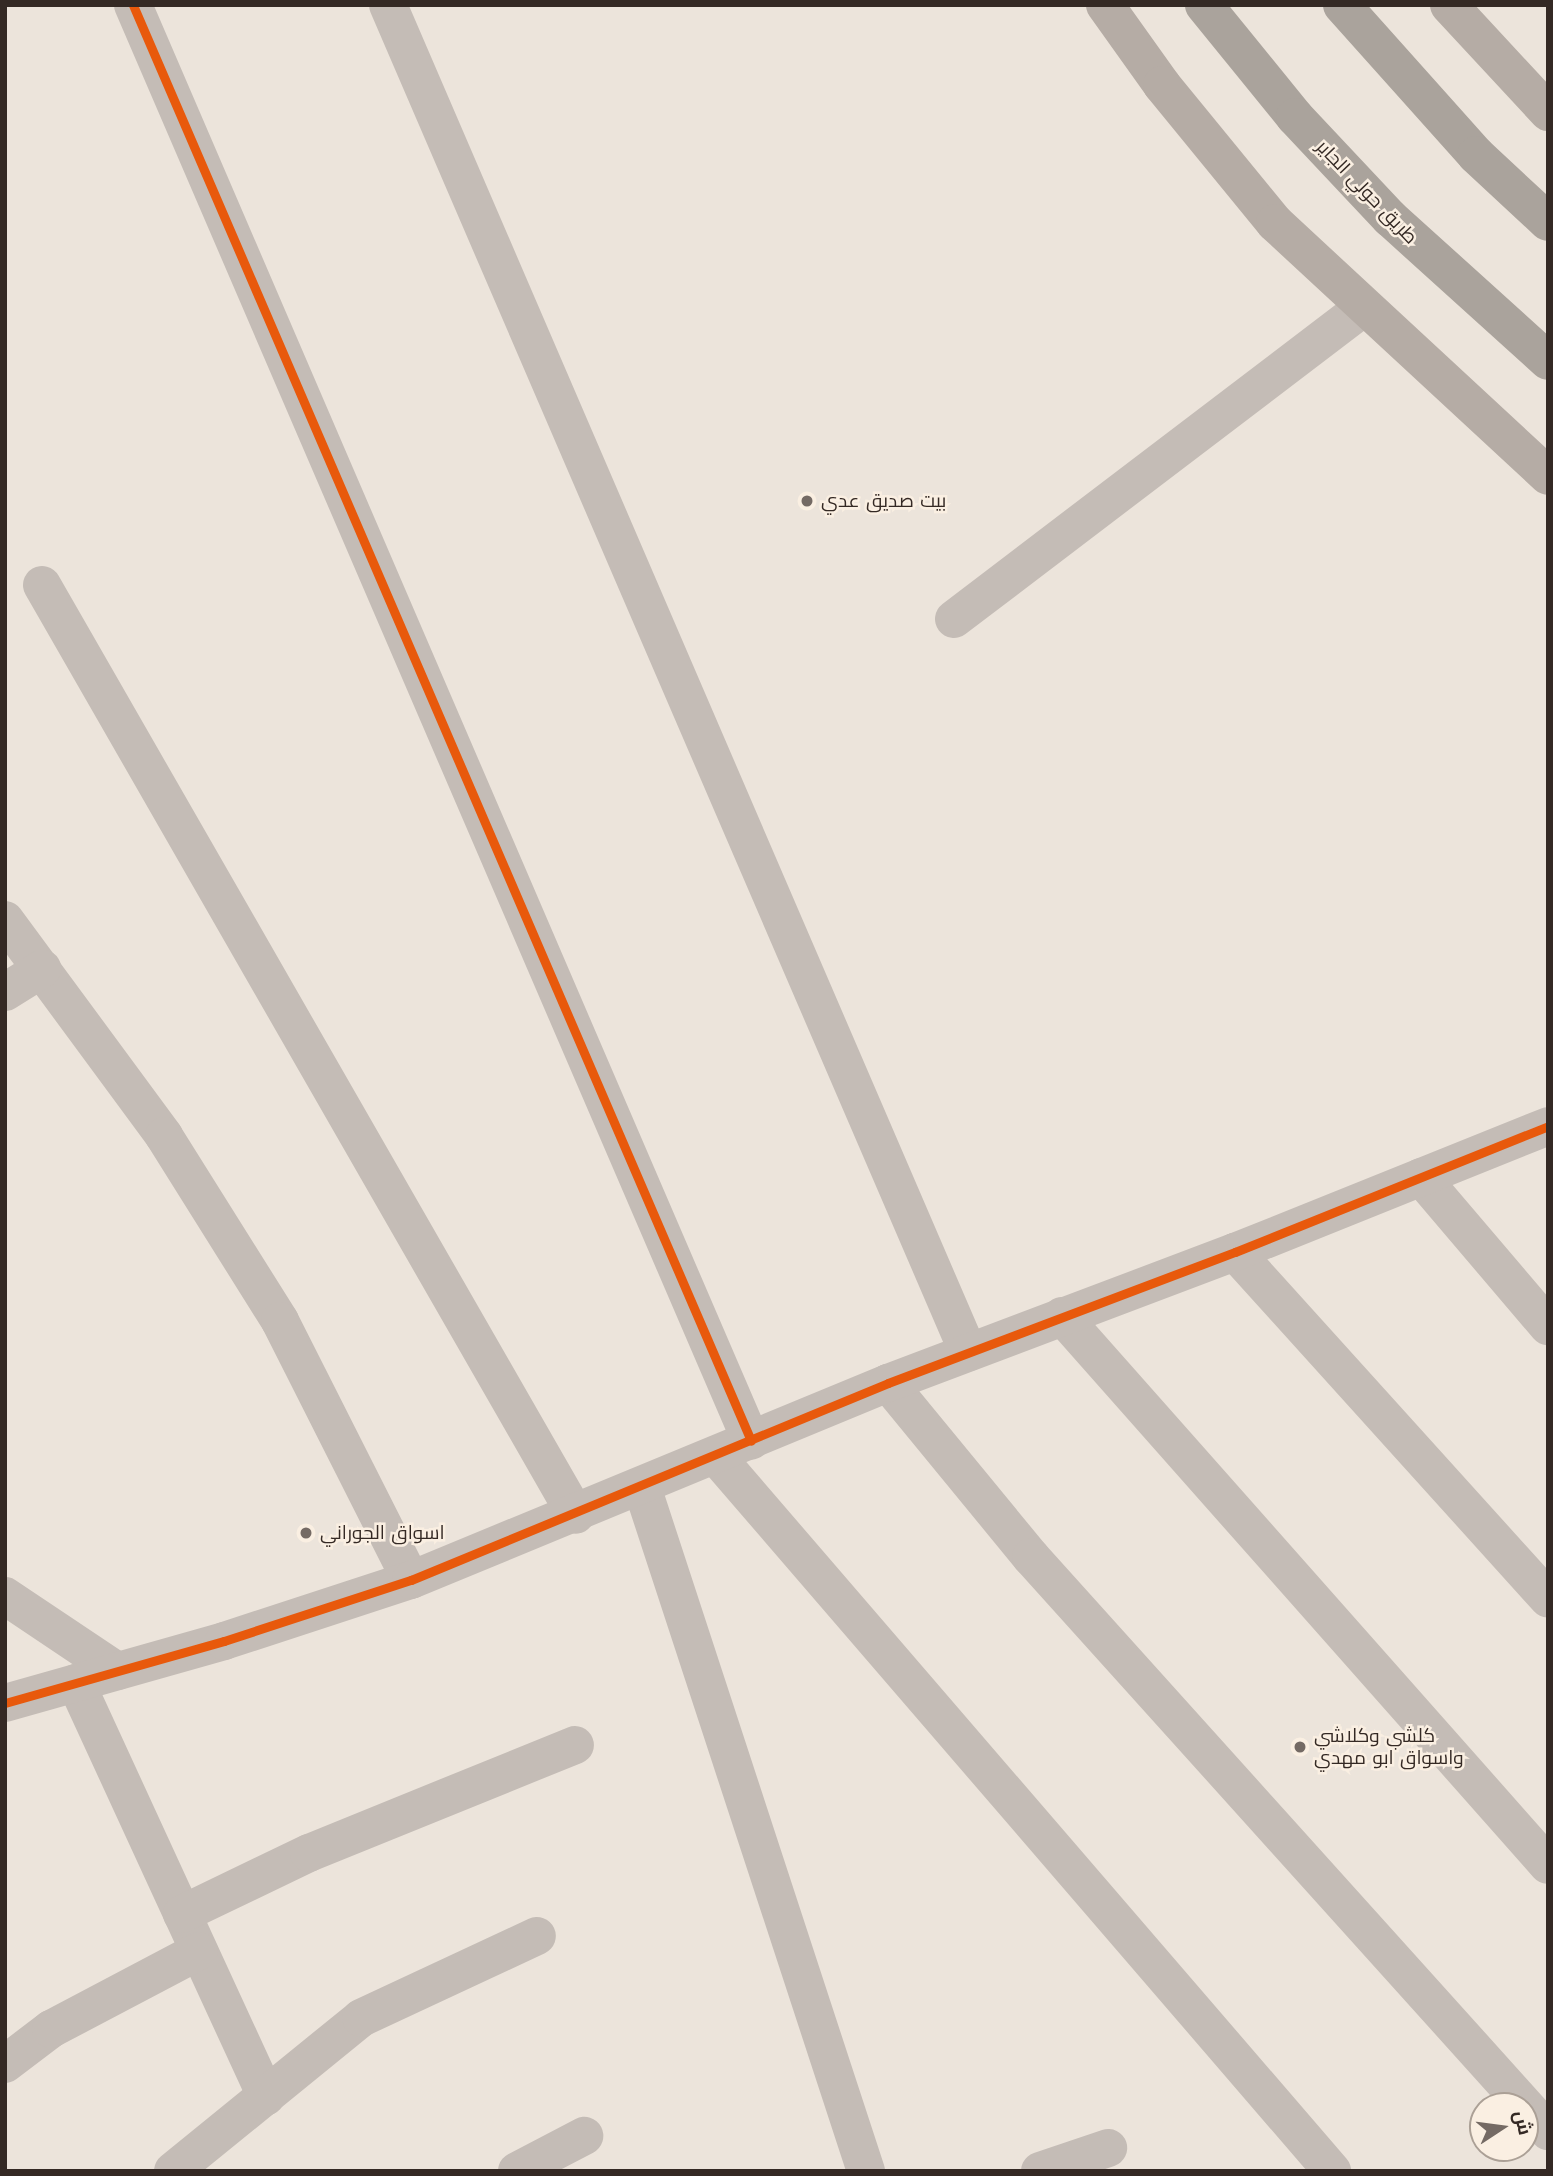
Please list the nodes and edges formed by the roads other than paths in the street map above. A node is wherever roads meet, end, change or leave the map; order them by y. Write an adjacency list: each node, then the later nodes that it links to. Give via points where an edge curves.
1 (133, 5): 24 (street)
2 (387, 5): 22 (street)
3 (1105, 5): 9 (main road, via 1162,85 1275,223)
4 (1204, 5): 10 (highway, طريق حولي الجاير, via 1295,117 1390,218)
5 (1342, 5): 8 (highway, via 1476,155)
6 (1449, 5): 7 (main road)
7 (1548, 112)
8 (1548, 222)
9 (1364, 307): 11 (main road); 13 (street)
10 (1548, 361)
11 (1548, 476)
12 (42, 585): 27 (street)
13 (954, 619)
14 (5, 920): 15 (street)
15 (42, 969): 16 (street); 28 (street, via 164,1136 280,1321)
16 (5, 992)
17 (1548, 1125): 18 (street)
18 (1421, 1177): 19 (street); 21 (street)
19 (1235, 1252): 20 (street); 30 (street)
20 (1062, 1316): 22 (street); 35 (street)
21 (1548, 1326)
22 (968, 1352): 23 (street)
23 (888, 1383): 24 (street); 41 (street, via 1031,1557)
24 (751, 1441): 25 (street)
25 (716, 1456): 26 (street); 48 (street)
26 (642, 1487): 27 (street); 46 (street)
27 (576, 1515): 28 (street)
28 (411, 1580): 31 (street)
29 (5, 1596): 31 (street)
30 (1548, 1598)
31 (117, 1671): 32 (street)
32 (76, 1683): 33 (street); 36 (street)
33 (5, 1703)
34 (575, 1745): 36 (street, via 309,1853)
35 (1548, 1865)
36 (182, 1914): 38 (street)
37 (537, 1936): 40 (street, via 361,2018)
38 (199, 1951): 39 (street, via 51,2029); 40 (street)
39 (5, 2064)
40 (266, 2096): 44 (street)
41 (1548, 2131)
42 (584, 2136): 45 (street)
43 (1108, 2148): 47 (street)
44 (173, 2171)
45 (517, 2171)
46 (866, 2171)
47 (1040, 2171)
48 (1332, 2171)

